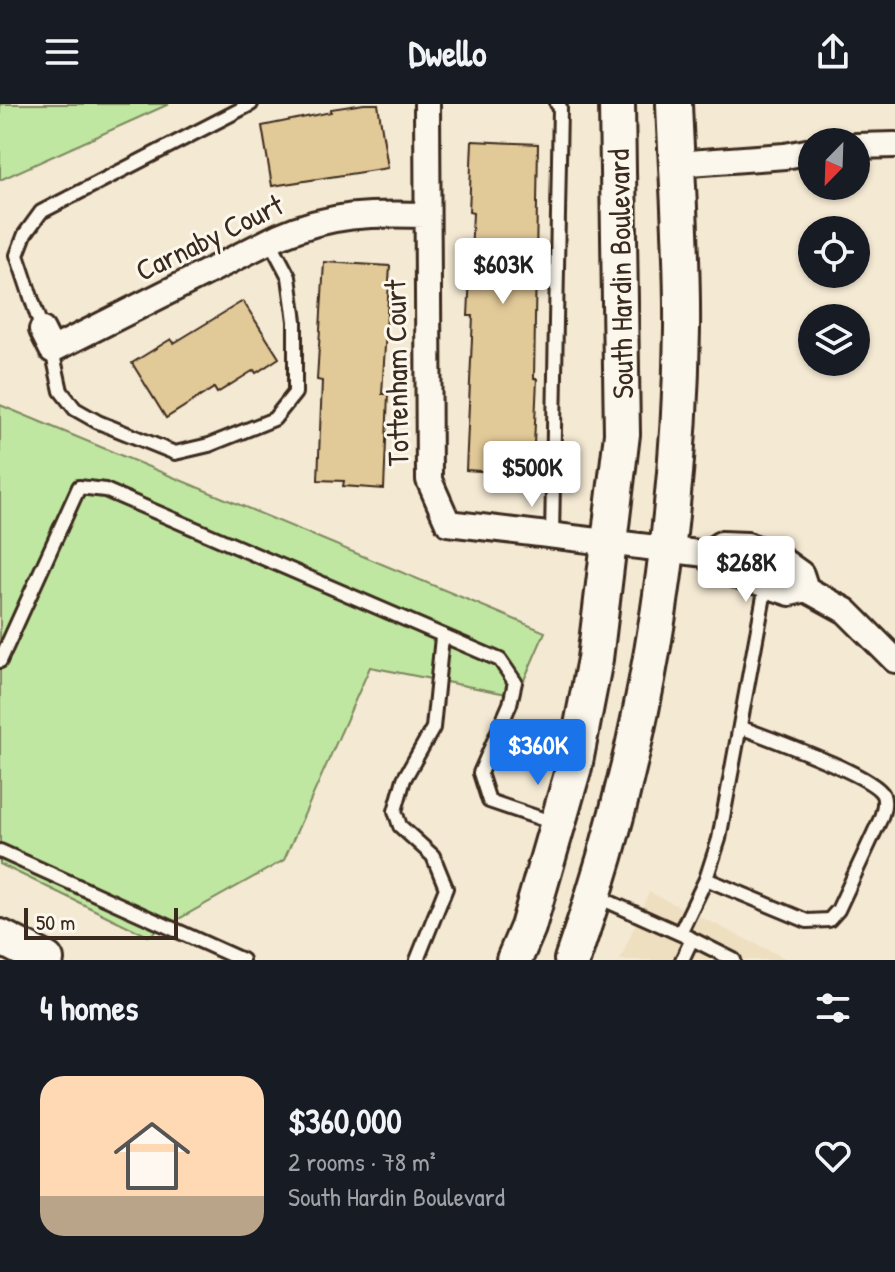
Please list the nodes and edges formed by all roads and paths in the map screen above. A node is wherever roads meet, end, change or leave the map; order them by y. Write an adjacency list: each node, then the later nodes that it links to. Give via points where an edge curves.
1 (251, 104): 12 (lane, via 41,212 17,255)
2 (427, 104): 10 (street, Tottenham Court)
3 (557, 104): 13 (lane)
4 (617, 104): 14 (main road, South Hardin Boulevard, via 622,434)
5 (674, 104): 9 (main road, South Hardin Boulevard)
6 (895, 145): 7 (street)
7 (870, 146)
8 (798, 154): 9 (street)
9 (676, 164): 15 (main road, South Hardin Boulevard, via 682,329)
10 (426, 215): 11 (street, Carnaby Court, via 337,217); 13 (street, Tottenham Court, via 429,480 448,523)
11 (270, 241): 12 (street, Carnaby Court); 12 (lane, via 289,277 295,321 295,393 274,419 175,453 75,409 61,391)
12 (47, 340)
13 (552, 536): 14 (street, Tottenham Court)
14 (609, 543): 15 (street, Tottenham Court); 24 (main road, South Hardin Boulevard, via 595,659)
15 (668, 550): 16 (street, Tottenham Court); 27 (main road, South Hardin Boulevard, via 638,728)
16 (706, 554): 17 (street, via 721,544 747,545); 18 (street, via 719,569)
17 (776, 556): 18 (lane); 19 (street, via 801,574)
18 (766, 585): 19 (street, via 790,593); 23 (lane)
19 (806, 589): 21 (street, via 846,611)
20 (442, 637): 22 (lane, via 105,490 79,487); 24 (lane, via 500,660 515,682 480,773 489,801); 33 (lane, via 433,728 404,779 395,811 400,826 433,856 446,888)
21 (895, 660)
22 (0, 661)
23 (740, 727): 26 (lane, via 725,813); 26 (lane, via 866,778 882,794 884,804 829,920 807,921)
24 (557, 824): 34 (main road, South Hardin Boulevard)
25 (0, 851): 32 (lane)
26 (706, 879): 28 (lane)
27 (595, 896): 28 (lane); 35 (main road, South Hardin Boulevard)
28 (680, 933): 30 (lane)
29 (0, 937): 31 (main road)
30 (692, 939): 36 (lane); 37 (lane)
31 (46, 960)
32 (242, 960)
33 (417, 960)
34 (514, 960)
35 (572, 960)
36 (682, 960)
37 (734, 960)

